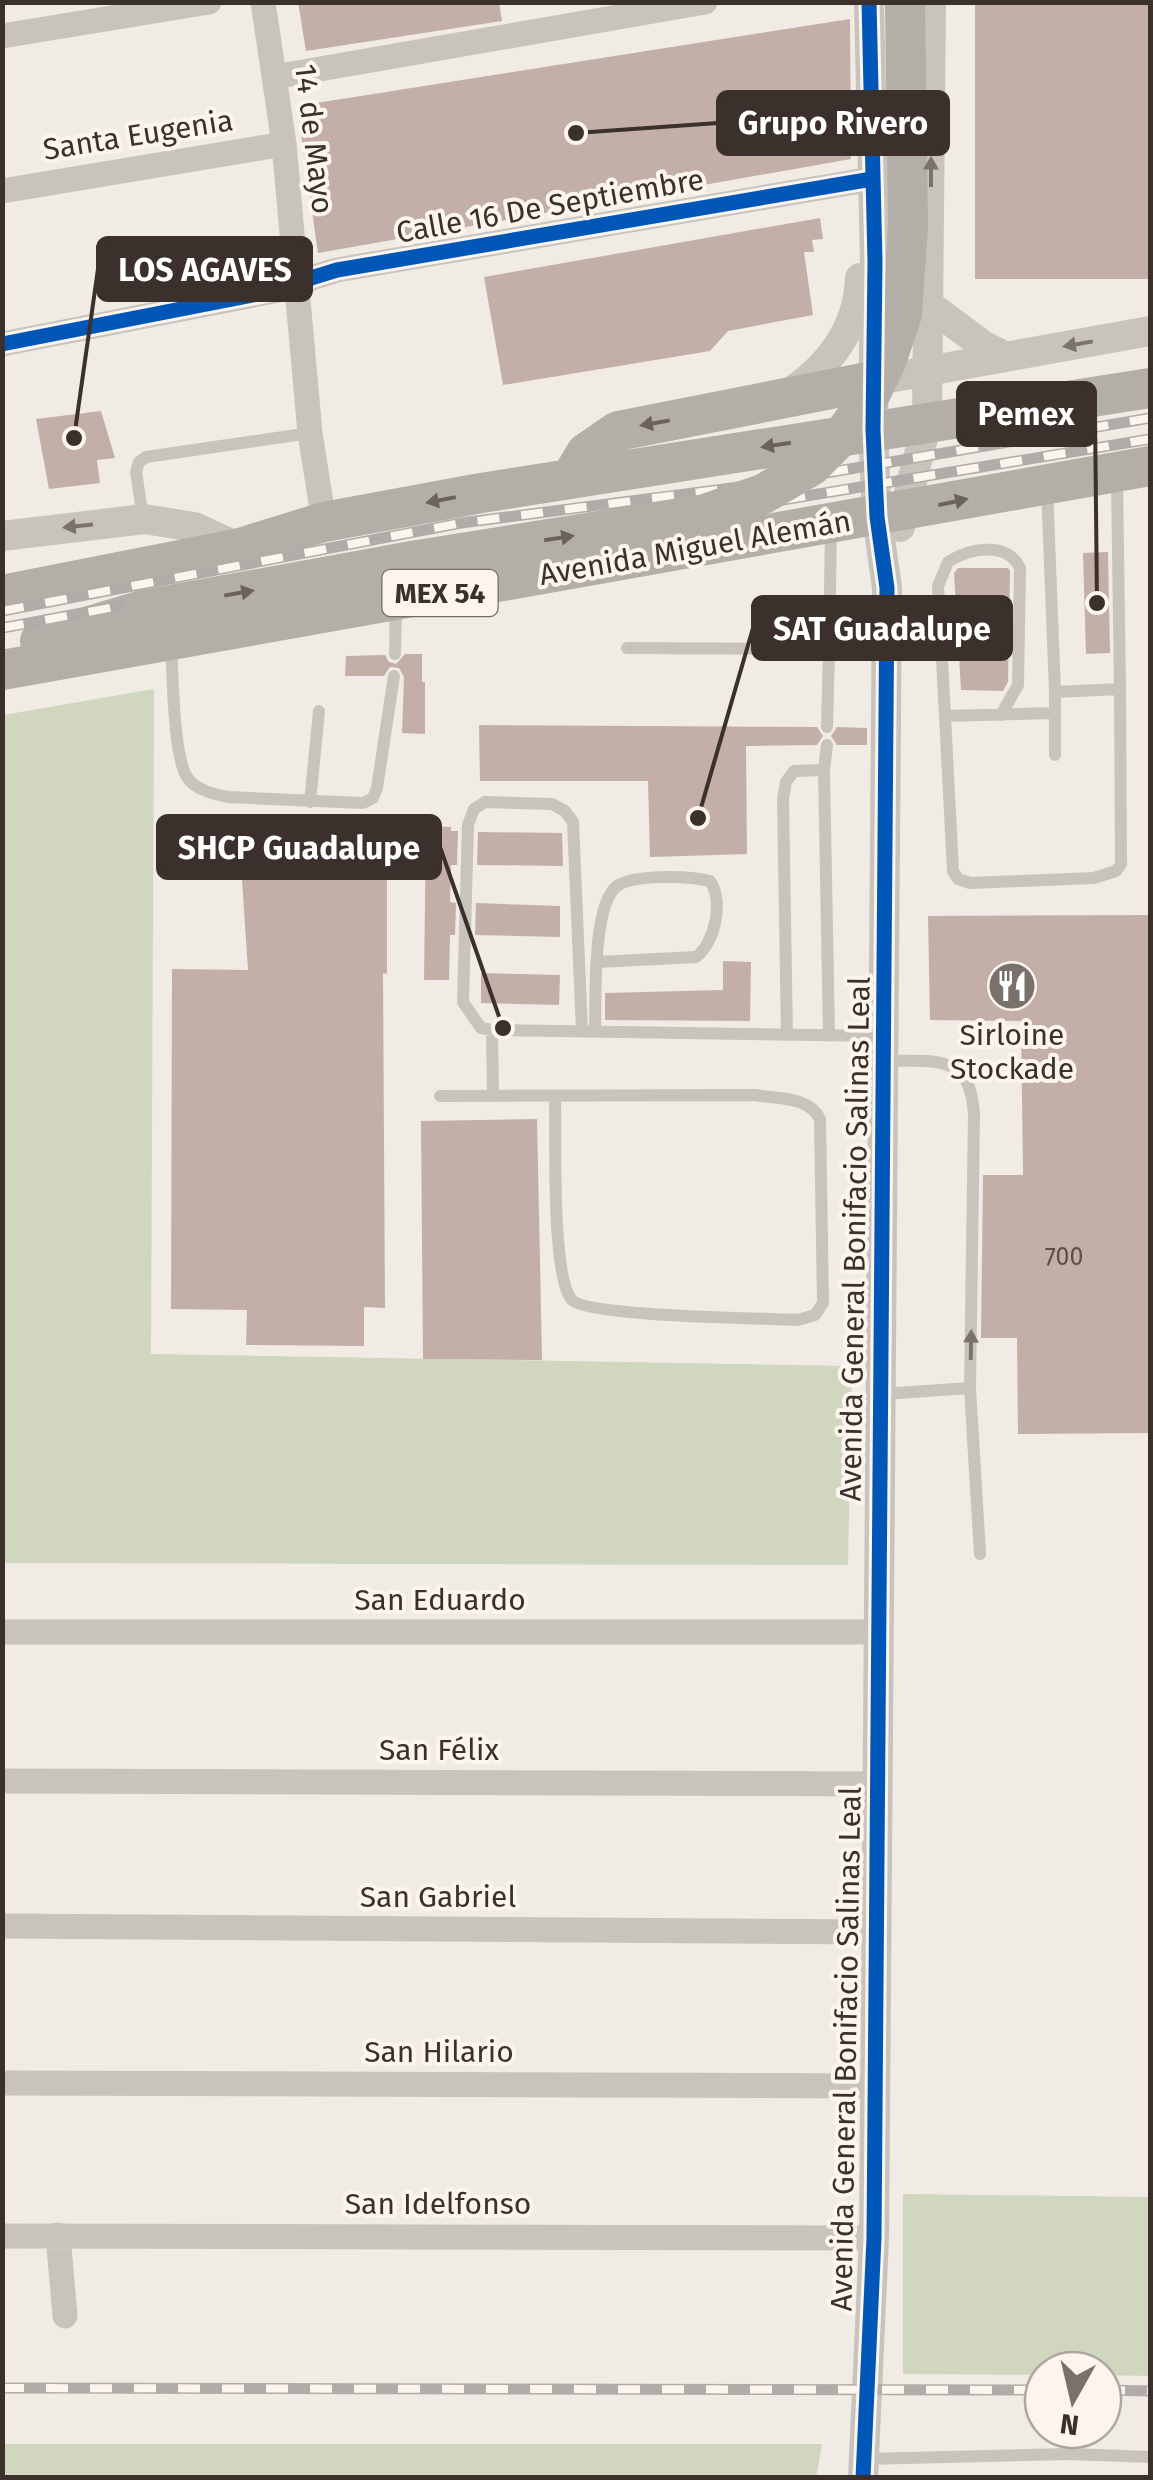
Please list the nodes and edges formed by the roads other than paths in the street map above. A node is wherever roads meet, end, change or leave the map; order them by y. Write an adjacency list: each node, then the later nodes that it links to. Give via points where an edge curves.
1 (210, 2): 7 (street)
2 (263, 2): 8 (street, 14 de Mayo)
3 (706, 2): 8 (street)
4 (869, 2): 10 (street, Avenida General Bonifacio Salinas Leal)
5 (906, 2): 42 (highway, one-way to 5, bridge, via 143,610 705,514 763,494 811,466 864,404 902,314)
6 (931, 2): 12 (street, Avenida General Bonifacio Salinas Leal, one-way to 6)
7 (2, 36)
8 (274, 77): 9 (street, 14 de Mayo)
9 (284, 144): 11 (street, Santa Eugenia); 14 (street, 14 de Mayo)
10 (872, 188): 13 (street, Avenida General Bonifacio Salinas Leal); 14 (street, Calle 16 De Septiembre, via 337,270); 22 (street, via 849,328 820,370)
11 (2, 190)
12 (930, 247): 13 (street, via 905,273 888,273); 15 (street, Avenida General Bonifacio Salinas Leal)
13 (875, 262): 20 (street, Avenida General Bonifacio Salinas Leal)
14 (299, 286): 17 (street, Calle 16 De Septiembre); 25 (street, 14 de Mayo)
15 (929, 305): 18 (street); 19 (street, Avenida General Bonifacio Salinas Leal)
16 (1150, 331): 18 (street, one-way to 18)
17 (2, 344)
18 (1006, 357): 19 (street)
19 (927, 372): 20 (street); 23 (street, Avenida General Bonifacio Salinas Leal)
20 (872, 381): 22 (highway); 24 (street, Avenida General Bonifacio Salinas Leal)
21 (1150, 388): 23 (highway)
22 (785, 396): 28 (highway, one-way to 28, via 618,431 586,453)
23 (927, 423): 24 (highway); 30 (street, Avenida General Bonifacio Salinas Leal)
24 (873, 430): 26 (highway, one-way to 26); 30 (street, Avenida General Bonifacio Salinas Leal)
25 (310, 432): 31 (lane, via 146,457 136,472); 32 (street, 14 de Mayo)
26 (694, 458): 28 (highway); 36 (highway, via 726,476 735,499 725,532)
27 (1134, 469): 29 (highway, Avenida Miguel Alemán / MEX 54); 46 (lane)
28 (571, 478): 32 (highway, one-way to 32)
29 (1047, 484): 30 (highway, Avenida Miguel Alemán / MEX 54, one-way to 29); 47 (lane)
30 (890, 514): 33 (highway, Avenida Miguel Alemán / MEX 54); 62 (street, Avenida General Bonifacio Salinas Leal)
31 (144, 519): 34 (street, one-way to 34); 35 (street, via 194,527)
32 (324, 522): 35 (highway)
33 (831, 525): 36 (highway, Avenida Miguel Alemán / MEX 54); 41 (lane)
34 (2, 536)
35 (240, 548): 37 (highway)
36 (696, 548): 38 (highway, Avenida Miguel Alemán / MEX 54)
37 (2, 595)
38 (396, 600): 39 (highway, Avenida Miguel Alemán / MEX 54); 43 (lane)
39 (171, 640): 44 (highway, Avenida Miguel Alemán / MEX 54); 56 (lane, via 180,760 188,780 209,794)
40 (627, 648): 41 (lane)
41 (830, 649): 52 (lane)
42 (2, 653)
43 (396, 654)
44 (2, 670)
45 (394, 676): 56 (lane, via 373,798 363,804)
46 (1120, 689): 47 (lane); 51 (lane, via 1121,864 1108,876 970,883 958,878 952,871)
47 (1055, 692): 49 (lane)
48 (319, 710): 56 (lane)
49 (1054, 713): 50 (lane); 54 (lane)
50 (1001, 715): 51 (lane); 51 (lane, via 1018,685 1020,568 1015,558 972,550 943,568 938,586)
51 (945, 716)
52 (827, 727)
53 (826, 745): 55 (lane)
54 (1055, 755)
55 (824, 770): 60 (lane, via 794,771 783,799); 61 (lane)
56 (310, 802)
57 (597, 962): 57 (lane, via 608,896 618,886 693,877 716,890 710,941 696,957); 59 (lane)
58 (492, 1030): 59 (lane); 59 (lane, via 474,1022 463,1002 468,826 474,808 485,802 552,804 573,822); 63 (lane)
59 (588, 1031): 60 (lane)
60 (787, 1035): 61 (lane)
61 (829, 1036): 62 (lane)
62 (885, 1049): 66 (lane, one-way to 62, via 973,1092 953,1065); 67 (street, Avenida General Bonifacio Salinas Leal)
63 (493, 1095): 64 (lane); 65 (lane)
64 (440, 1096)
65 (554, 1096): 65 (lane, via 755,1096 815,1109 823,1303 815,1314 798,1320 650,1314 572,1300 559,1268)
66 (970, 1388): 67 (lane); 68 (lane)
67 (880, 1394): 70 (street, Avenida General Bonifacio Salinas Leal)
68 (980, 1554)
69 (2, 1632): 70 (street, San Eduardo)
70 (878, 1632): 72 (street, Avenida General Bonifacio Salinas Leal)
71 (2, 1781): 72 (street, San Félix)
72 (876, 1784): 74 (street, Avenida General Bonifacio Salinas Leal)
73 (2, 1926): 74 (street, San Gabriel)
74 (874, 1932): 76 (street, Avenida General Bonifacio Salinas Leal)
75 (2, 2083): 76 (street, San Hilario)
76 (875, 2086): 79 (street, Avenida General Bonifacio Salinas Leal)
77 (2, 2236): 78 (street, San Idelfonso)
78 (58, 2236): 79 (street, San Idelfonso); 80 (street)
79 (874, 2238): 82 (street, Avenida General Bonifacio Salinas Leal)
80 (65, 2316)
81 (1150, 2456): 82 (lane, via 1070,2454)
82 (864, 2468)

